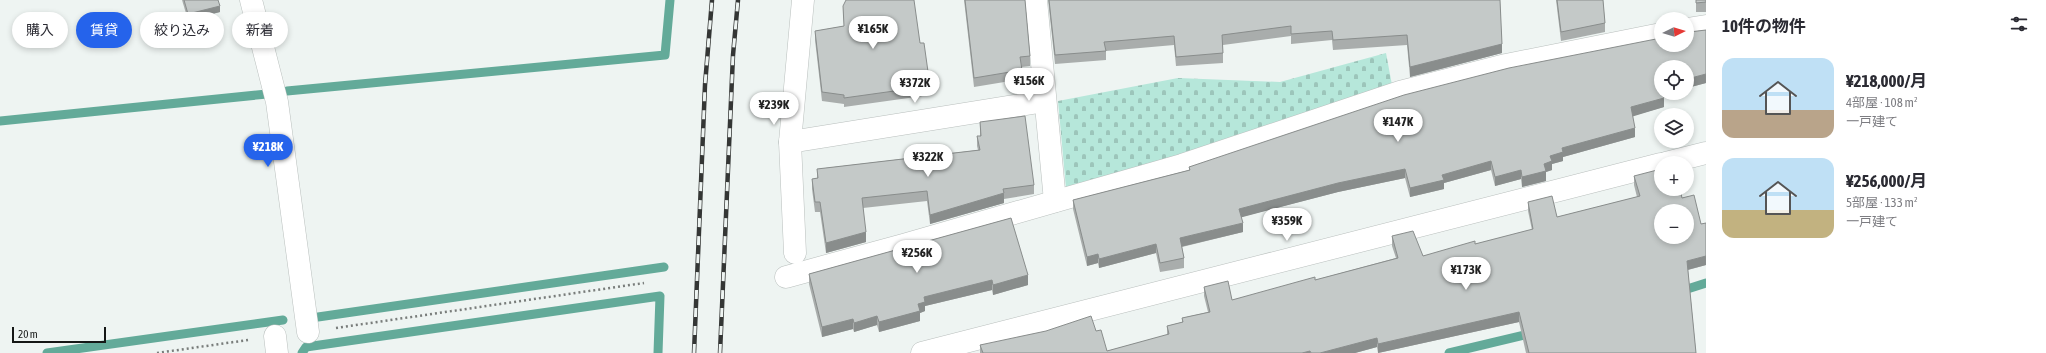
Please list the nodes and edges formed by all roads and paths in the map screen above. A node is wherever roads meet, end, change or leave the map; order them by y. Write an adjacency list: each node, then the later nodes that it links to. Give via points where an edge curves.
1 (251, 0): 16 (street, via 277,102)
2 (803, 0): 8 (street)
3 (1036, 0): 7 (street)
4 (1706, 26): 5 (street)
5 (1694, 28)
6 (1654, 35): 12 (street, via 1506,65 1400,92 1182,165)
7 (1046, 101): 8 (street); 12 (street)
8 (790, 142): 13 (street)
9 (1706, 153): 10 (street)
10 (1694, 156)
11 (1654, 166): 19 (street)
12 (1055, 201): 14 (street)
13 (795, 253)
14 (786, 277)
15 (644, 283): 16 (path)
16 (308, 332)
17 (276, 344): 18 (path)
18 (157, 353)
19 (922, 353)

